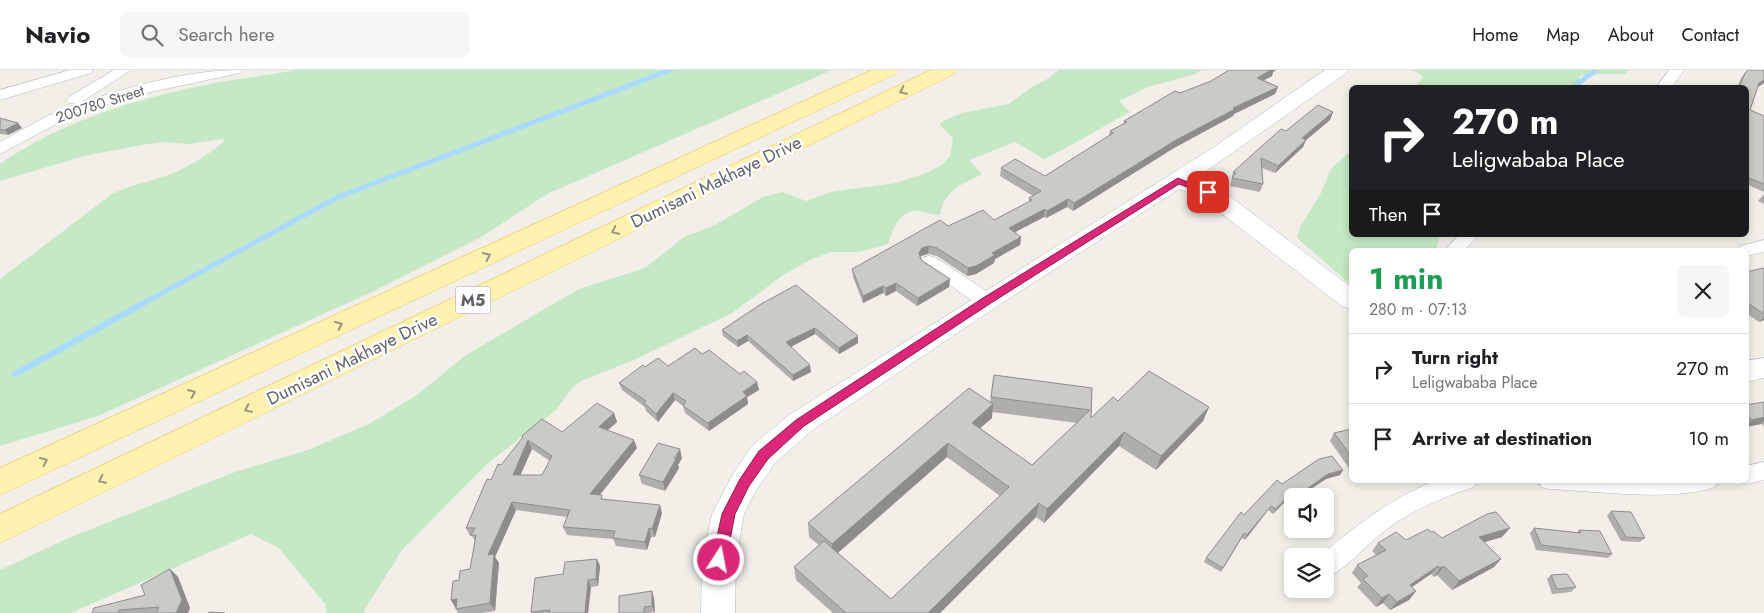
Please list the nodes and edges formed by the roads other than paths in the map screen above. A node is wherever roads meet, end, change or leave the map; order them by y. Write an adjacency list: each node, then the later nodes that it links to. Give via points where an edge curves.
1 (86, 70): 9 (street)
2 (124, 70): 10 (street, via 50,114)
3 (235, 70): 10 (street, 200780 Street, via 110,97)
4 (888, 70): 24 (main road, Dumisani Makhaye Drive / M5, one-way to 4)
5 (947, 70): 28 (main road, Dumisani Makhaye Drive / M5, one-way to 28)
6 (1338, 70): 12 (street)
7 (1677, 70): 8 (street)
8 (1665, 85)
9 (1, 93)
10 (46, 122): 11 (street, 200780 Street)
11 (0, 149)
12 (1178, 181): 18 (street, via 1208,192); 19 (street)
13 (1468, 237): 15 (street)
14 (1764, 246): 16 (street)
15 (1457, 248)
16 (1749, 249)
17 (929, 262): 19 (street)
18 (1349, 298)
19 (987, 301): 30 (street, via 800,423 763,455 744,482 728,514 719,560)
20 (1764, 368): 21 (street)
21 (1749, 371)
22 (1764, 471): 23 (street)
23 (1749, 474)
24 (0, 482)
25 (1455, 483): 29 (street, via 1408,502 1376,522)
26 (1620, 483): 27 (street)
27 (1681, 483)
28 (0, 529)
29 (1334, 559)
30 (718, 613)

